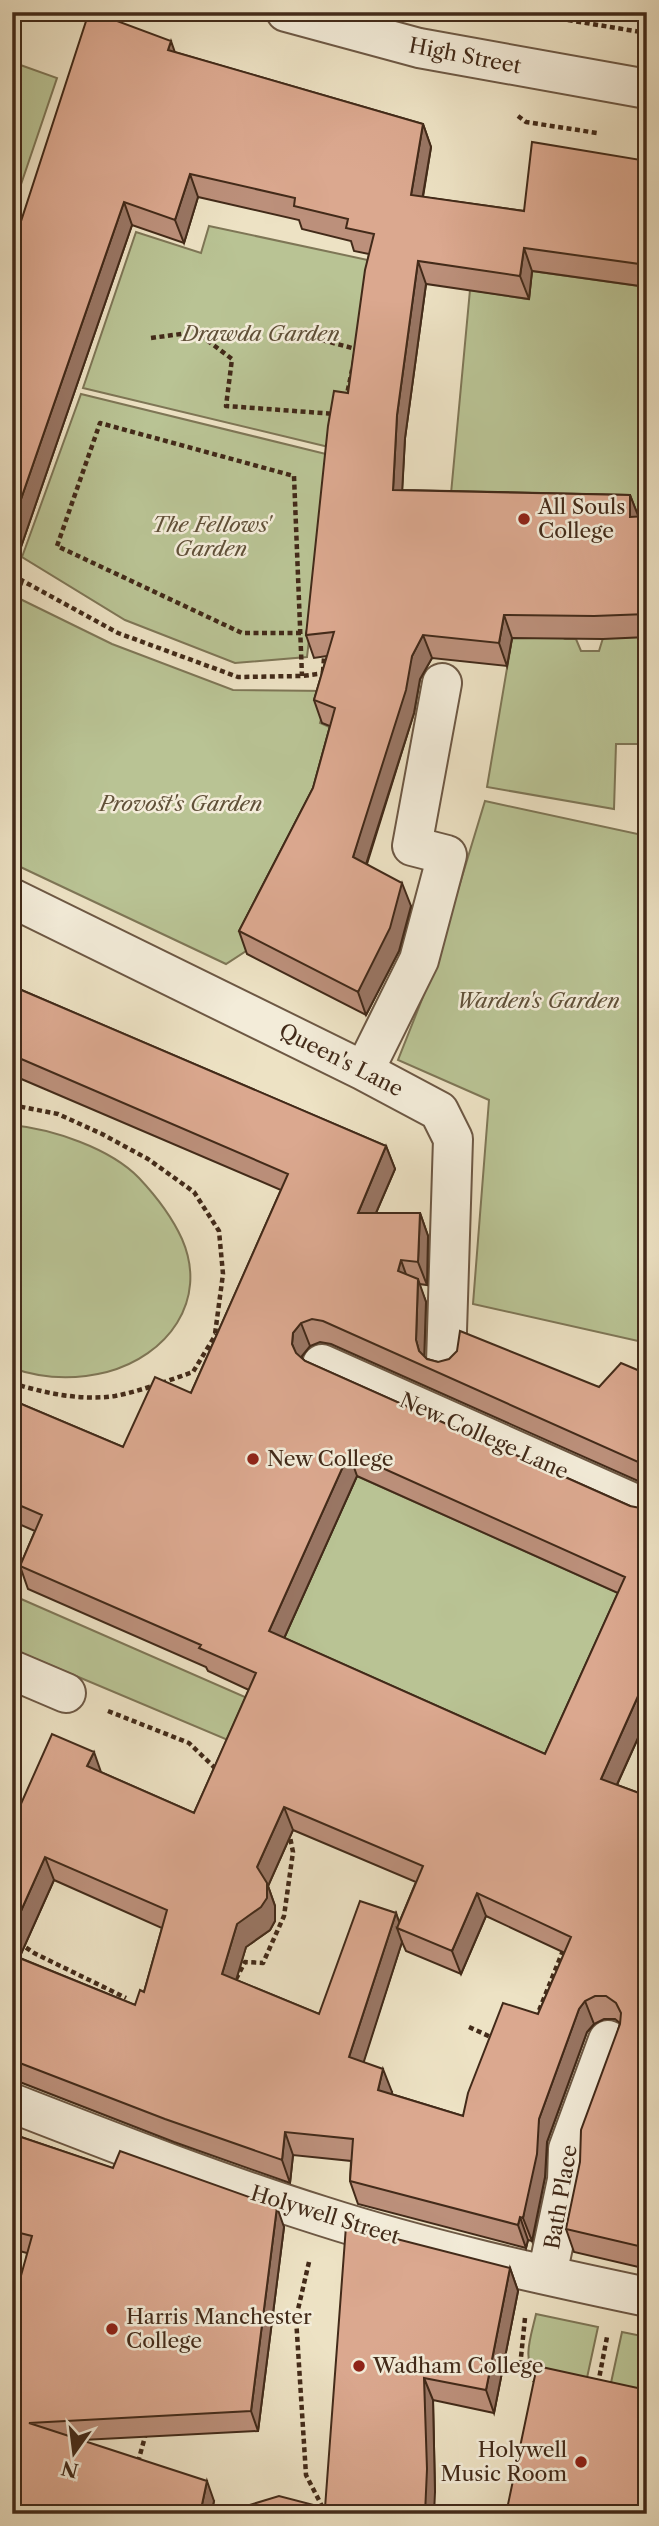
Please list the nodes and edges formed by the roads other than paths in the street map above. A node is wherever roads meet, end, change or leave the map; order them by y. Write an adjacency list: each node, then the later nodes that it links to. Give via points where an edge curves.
1 (286, 12): 2 (street, High Street, via 419,48)
2 (647, 89)
3 (442, 683): 5 (street, via 412,846 447,855 419,960)
4 (12, 898): 5 (street, Queen's Lane)
5 (364, 1071): 7 (street, Queen's Lane, via 439,1111 453,1139)
6 (322, 1364): 7 (street, New College Lane)
7 (444, 1393): 8 (street, New College Lane)
8 (647, 1509)
9 (12, 1670): 10 (street)
10 (66, 1693)
11 (608, 2040): 13 (street, Bath Place, via 568,2149)
12 (12, 2103): 13 (street, Holywell Street, via 324,2217)
13 (547, 2275): 14 (street, Holywell Street)
14 (647, 2297)

